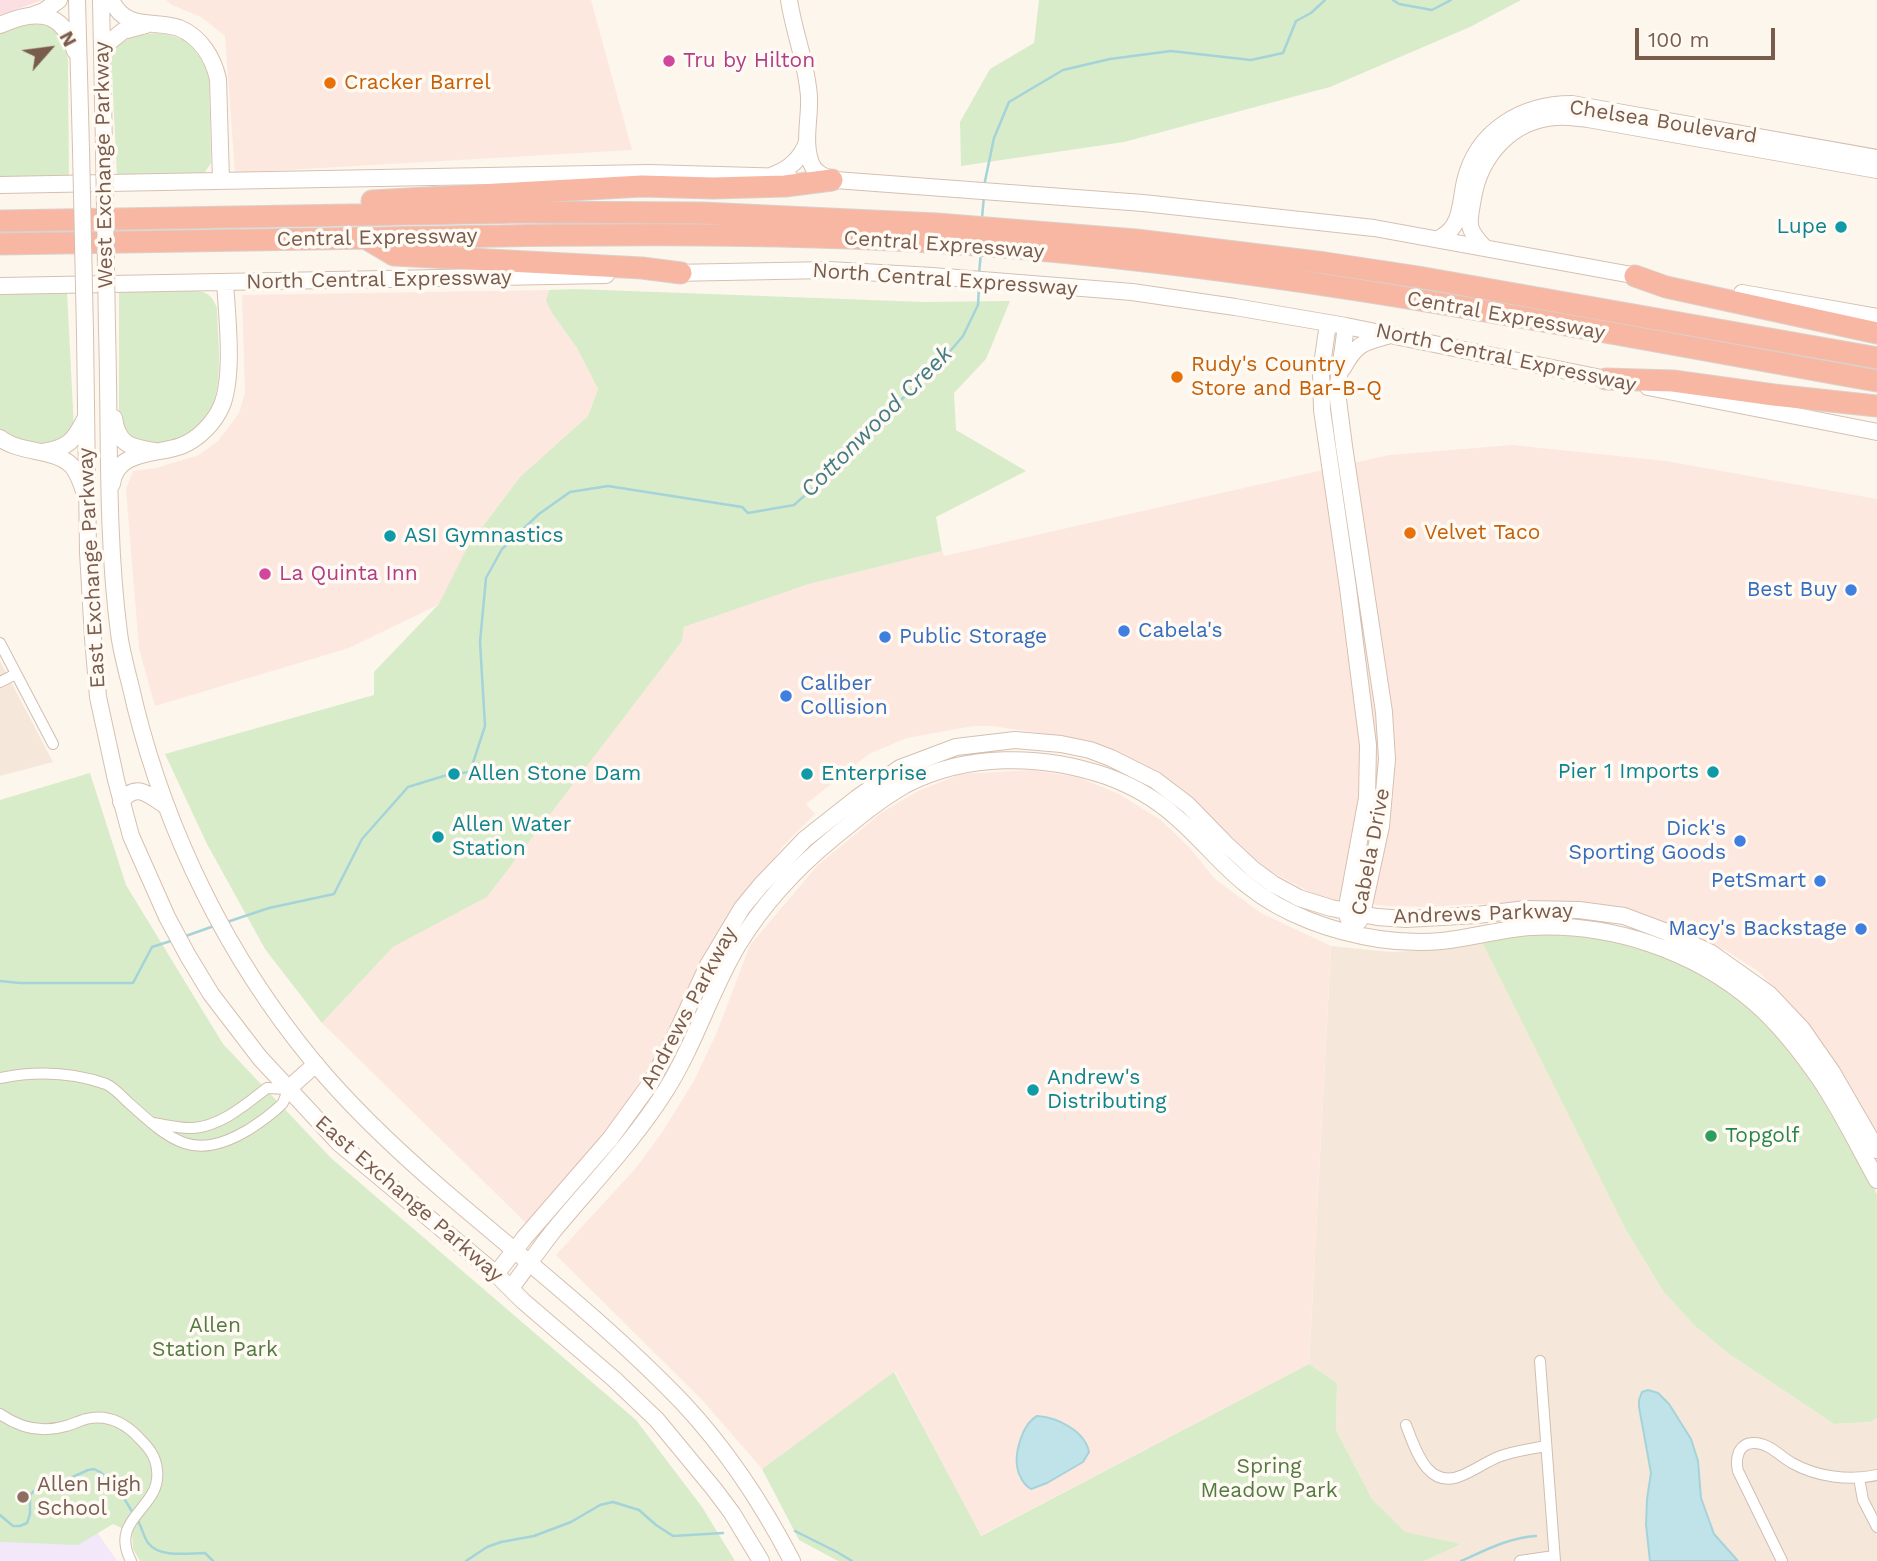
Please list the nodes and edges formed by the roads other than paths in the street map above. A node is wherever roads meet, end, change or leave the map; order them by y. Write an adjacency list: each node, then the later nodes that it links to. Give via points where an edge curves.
1 (59, 0): 6 (main road)
2 (76, 0): 10 (main road, West Exchange Parkway)
3 (101, 0): 9 (main road, West Exchange Parkway)
4 (111, 0): 7 (main road, via 128,19)
5 (789, 0): 11 (main road, via 806,71)
6 (33, 15): 8 (main road); 10 (main road, via 47,16 66,29)
7 (149, 24): 9 (main road, via 123,32); 15 (main road, via 189,33 215,65)
8 (0, 25)
9 (103, 47): 33 (main road, West Exchange Parkway, bridge)
10 (79, 64): 34 (main road, West Exchange Parkway, bridge)
11 (807, 142): 14 (main road, via 803,155); 16 (main road, via 815,170)
12 (1877, 158): 22 (main road, Chelsea Boulevard, via 1572,104 1546,106 1520,114 1487,138 1466,178 1458,222)
13 (1877, 170): 25 (main road, Chelsea Boulevard, via 1588,119 1554,117 1525,125 1499,143 1476,180 1468,223)
14 (771, 176): 15 (main road, via 649,173); 16 (main road)
15 (221, 180): 17 (main road)
16 (832, 180): 18 (highway, via 785,186 642,186 356,202); 22 (main road, via 1221,210)
17 (0, 185)
18 (303, 216): 19 (highway, Central Expressway); 20 (highway, Central Expressway, via 702,213)
19 (0, 221)
20 (936, 233): 21 (highway, Central Expressway); 23 (highway, Central Expressway)
21 (365, 238): 24 (highway, Central Expressway); 26 (highway, via 394,255)
22 (1440, 238): 25 (main road)
23 (1027, 240): 37 (highway, Central Expressway, via 1136,240 1325,263); 40 (highway, Central Expressway, via 1357,290)
24 (0, 244)
25 (1484, 247): 27 (main road)
26 (681, 273): 28 (main road, North Central Expressway); 31 (main road, North Central Expressway, via 829,271 932,276 1141,293)
27 (1635, 276): 30 (main road); 35 (highway, via 1666,288)
28 (225, 282): 29 (main road, North Central Expressway); 46 (main road, via 228,381 222,403 197,437)
29 (0, 286)
30 (1877, 317)
31 (1328, 323): 32 (main road, North Central Expressway); 63 (main road, Cabela Drive, via 1321,372 1322,410 1368,745)
32 (1346, 326): 36 (main road, North Central Expressway); 38 (main road, Cabela Drive)
33 (107, 329): 41 (main road, East Exchange Parkway)
34 (85, 333): 43 (main road, East Exchange Parkway)
35 (1877, 333)
36 (1392, 335): 38 (main road, via 1353,349); 39 (main road, North Central Expressway)
37 (1877, 358)
38 (1339, 377): 63 (main road, Cabela Drive, via 1387,759 1381,826)
39 (1606, 379): 42 (highway, via 1673,381); 44 (main road, North Central Expressway)
40 (1877, 381)
41 (110, 402): 46 (main road, via 121,439); 49 (main road, East Exchange Parkway)
42 (1877, 406)
43 (86, 418): 47 (main road, via 74,439 59,449); 48 (main road, East Exchange Parkway)
44 (1877, 432)
45 (0, 438): 47 (main road)
46 (160, 452): 49 (main road, via 123,462 113,477)
47 (40, 453): 48 (main road, via 71,465)
48 (88, 499): 52 (main road, East Exchange Parkway)
49 (109, 500): 51 (main road, East Exchange Parkway, via 119,637)
50 (0, 643): 53 (street)
51 (125, 661): 52 (main road); 60 (main road, East Exchange Parkway)
52 (95, 666): 59 (main road, East Exchange Parkway)
53 (16, 674): 54 (street); 56 (street)
54 (0, 682)
55 (1015, 740): 57 (main road); 61 (main road, Andrews Parkway, via 1061,744 1111,758 1155,780); 62 (main road, Andrews Parkway, via 956,747 900,768 857,798)
56 (53, 744)
57 (1015, 759): 58 (main road, Andrews Parkway, via 1061,765); 62 (main road, Andrews Parkway, via 960,765 910,783)
58 (1118, 781): 61 (main road, via 1136,780 1194,822); 64 (main road, Andrews Parkway, via 1170,812 1269,901)
59 (121, 802): 60 (main road, via 127,794 139,791); 70 (main road, East Exchange Parkway, via 149,879 188,956 211,994)
60 (166, 806): 68 (main road, East Exchange Parkway, via 247,969)
61 (1206, 824): 63 (main road, Andrews Parkway, via 1273,884 1299,898)
62 (811, 845): 66 (main road, Andrews Parkway, via 761,885 742,908); 67 (main road, Andrews Parkway, via 753,921)
63 (1354, 913): 64 (main road, Cabela Drive); 65 (main road, Andrews Parkway, via 1406,919 1526,909 1579,910 1625,916 1664,931)
64 (1353, 933): 65 (main road, Andrews Parkway, via 1375,939 1438,942 1528,928 1577,927)
65 (1707, 959): 74 (main road, Andrews Parkway, via 1769,993 1802,1029); 75 (main road, Andrews Parkway, via 1725,980 1758,1005 1821,1080)
66 (695, 991): 67 (main road); 71 (main road, Andrews Parkway)
67 (710, 999): 72 (main road, Andrews Parkway, via 688,1051)
68 (316, 1064): 70 (main road); 76 (main road, East Exchange Parkway, via 438,1186)
69 (0, 1078): 73 (street, via 46,1073 80,1076 109,1085)
70 (288, 1089): 73 (street, via 267,1087 232,1114 201,1127); 73 (street, via 282,1104 254,1126 220,1142 193,1146 166,1135); 78 (main road, East Exchange Parkway, via 339,1143)
71 (642, 1096): 72 (main road); 76 (main road, Andrews Parkway)
72 (656, 1106): 77 (main road, Andrews Parkway)
73 (153, 1123)
74 (1877, 1150)
75 (1877, 1180)
76 (514, 1251): 77 (main road, East Exchange Parkway); 78 (main road, Andrews Parkway)
77 (529, 1264): 79 (main road, Andrews Parkway); 84 (main road, East Exchange Parkway, via 684,1405)
78 (496, 1274): 79 (main road, East Exchange Parkway)
79 (511, 1288): 85 (main road, East Exchange Parkway, via 636,1399)
80 (1540, 1362): 83 (street)
81 (0, 1414): 90 (street, via 17,1424 41,1429 109,1418 143,1442 156,1464 157,1485 127,1530)
82 (1406, 1425): 83 (street, via 1423,1462 1440,1479 1456,1478 1500,1456)
83 (1546, 1446): 89 (street)
84 (724, 1453): 85 (main road); 92 (main road, East Exchange Parkway)
85 (701, 1471): 91 (main road, East Exchange Parkway)
86 (1877, 1475): 87 (street)
87 (1859, 1478): 88 (street, via 1863,1500); 94 (street, via 1812,1471 1763,1444 1741,1449 1738,1471)
88 (1877, 1527)
89 (1555, 1559): 93 (street)
90 (131, 1561)
91 (761, 1561)
92 (792, 1561)
93 (1520, 1561)
94 (1782, 1561)

